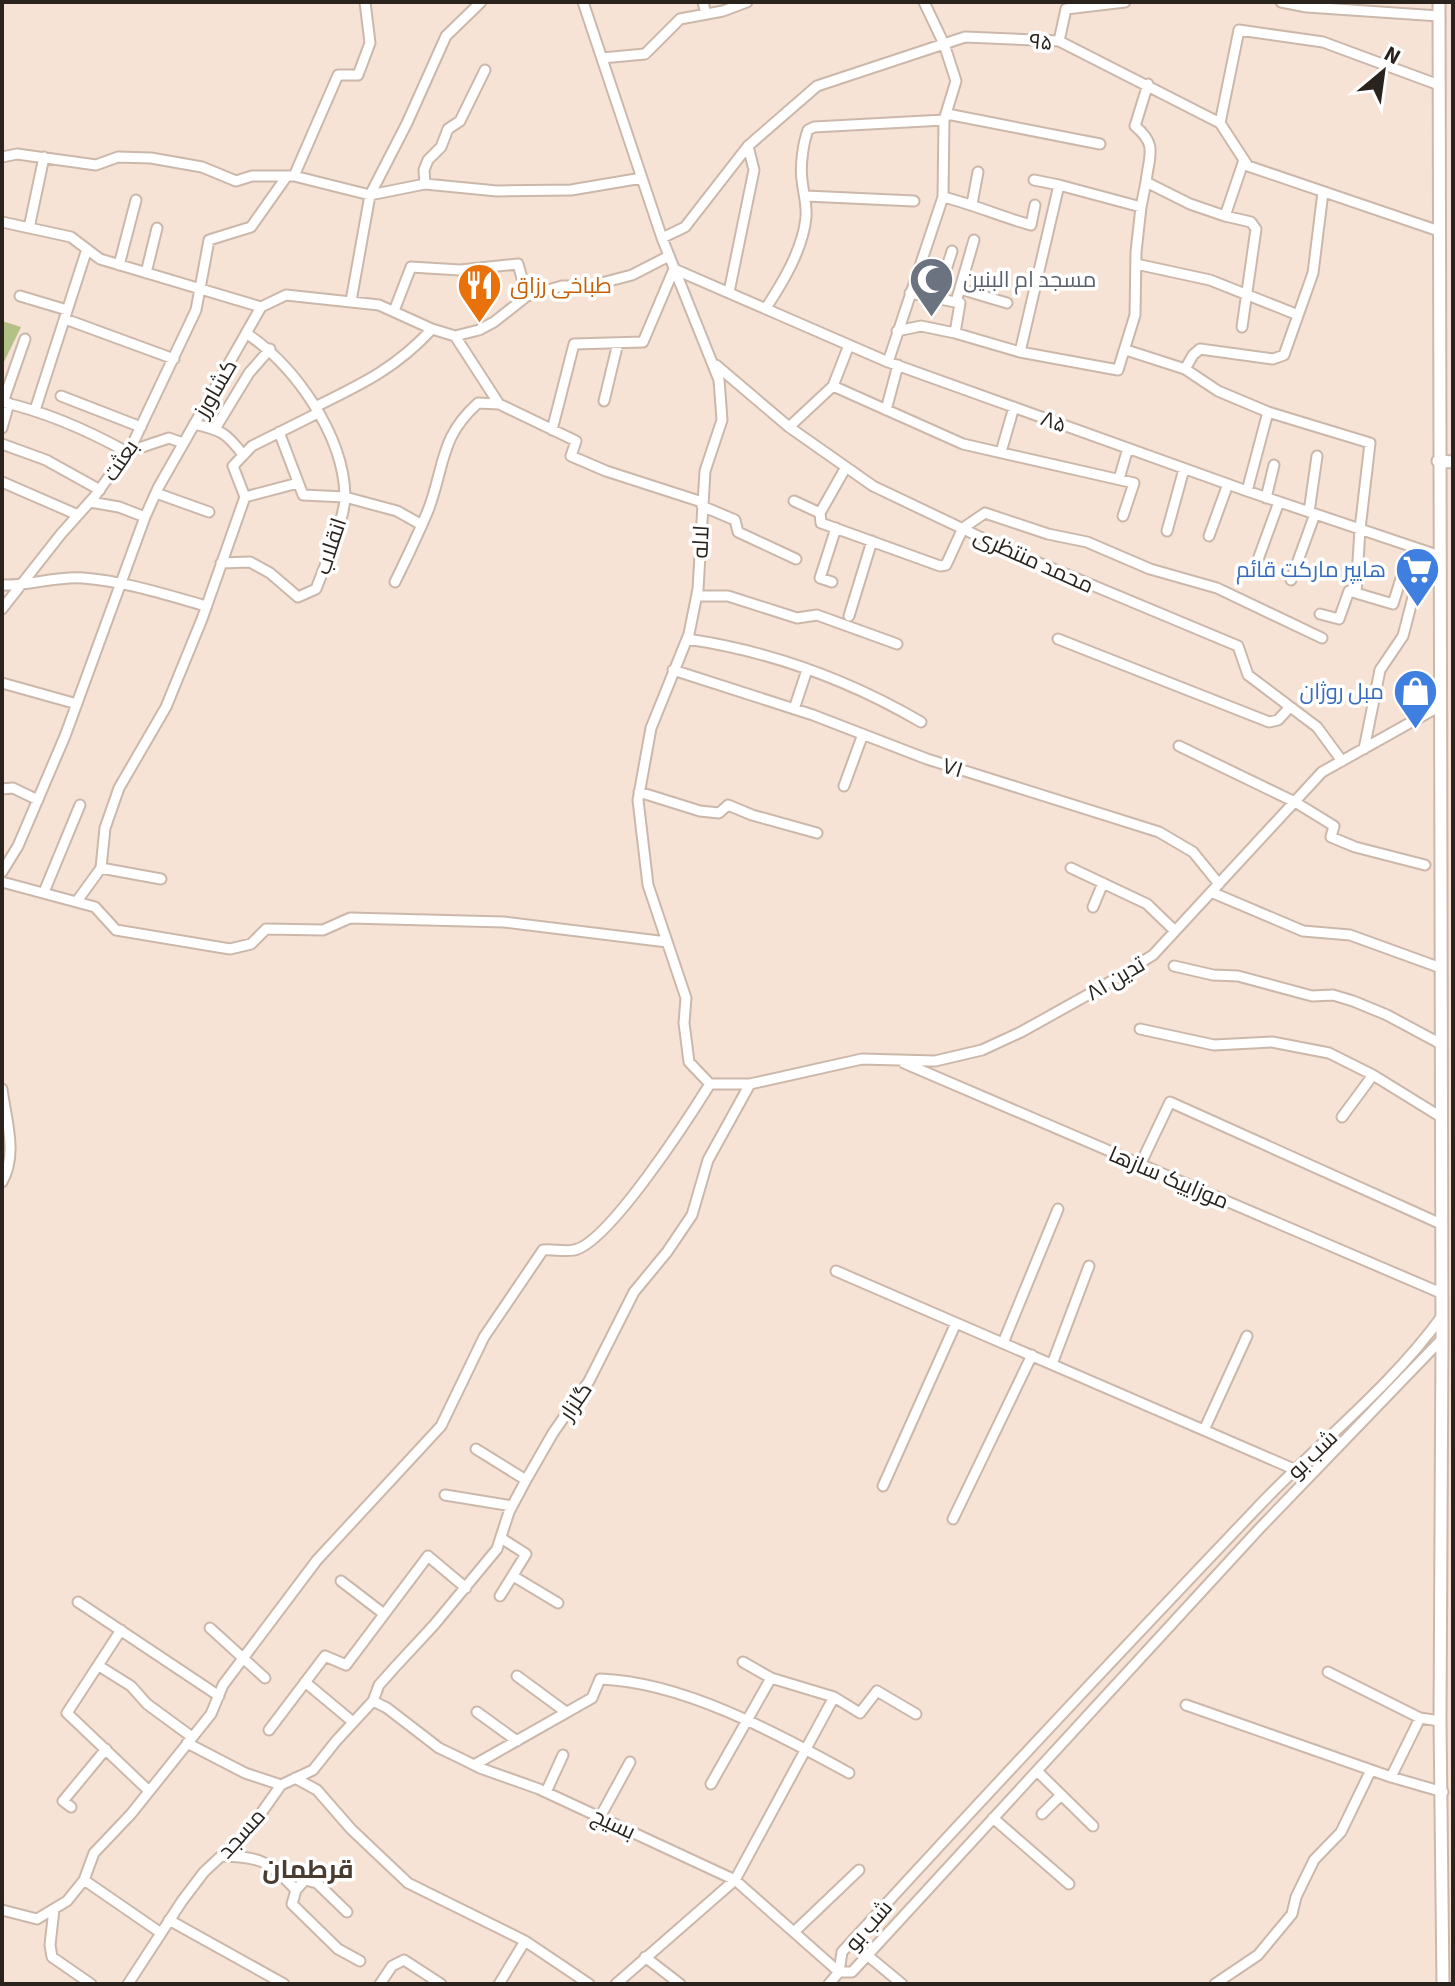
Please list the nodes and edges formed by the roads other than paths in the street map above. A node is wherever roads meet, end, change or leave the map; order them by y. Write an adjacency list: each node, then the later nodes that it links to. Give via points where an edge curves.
1 (365, 2): 26 (street, via 370,43 358,75 338,75)
2 (481, 2): 33 (street, via 446,36)
3 (583, 2): 14 (street, لاله)
4 (703, 2): 10 (street)
5 (747, 2): 10 (street)
6 (924, 2): 13 (street)
7 (1125, 2): 12 (street, via 1066,9)
8 (1281, 2): 11 (street)
9 (1439, 2): 11 (main road)
10 (706, 14): 14 (street, via 680,19 645,54)
11 (1439, 16): 17 (main road)
12 (1059, 41): 13 (street, ۹۵, via 965,37); 16 (street, ۹۵)
13 (944, 44): 18 (street, via 956,81); 21 (street, ۹۵, via 817,86)
14 (602, 58): 27 (street, لاله)
15 (485, 70): 30 (street, via 460,121 448,129 428,160)
16 (1148, 84): 19 (street, ۹۵); 29 (street, via 1135,126 1151,144)
17 (1439, 85): 19 (street, via 1323,42 1239,30); 45 (main road)
18 (946, 117): 20 (street); 34 (street, via 814,127 805,136 801,178); 35 (street)
19 (1220, 123): 24 (street, ۹۵)
20 (1100, 144)
21 (748, 146): 46 (street, ۹۵, via 685,227); 57 (street, via 754,170)
22 (2, 157): 23 (street)
23 (44, 157): 26 (street, via 96,165 118,157 151,158 202,167 236,181); 43 (street)
24 (1244, 160): 32 (street, via 1248,166); 41 (street)
25 (978, 172): 38 (street)
26 (291, 176): 33 (street); 55 (street, بعثت, via 251,227 209,240)
27 (642, 178): 30 (street, via 571,190 497,191); 46 (street, لاله)
28 (1034, 180): 31 (street)
29 (1146, 182): 40 (street); 41 (street)
30 (425, 184): 33 (street)
31 (1059, 185): 40 (street); 82 (street)
32 (1323, 192): 45 (street); 70 (street, via 1313,273)
33 (370, 195): 63 (street)
34 (806, 196): 37 (street); 67 (street, via 801,239)
35 (943, 197): 38 (street); 58 (street)
36 (136, 200): 52 (street)
37 (914, 201)
38 (972, 204): 39 (street, via 1031,225)
39 (1035, 205)
40 (1141, 207): 51 (street)
41 (1225, 216): 59 (street, via 1255,224)
42 (2, 222): 43 (street)
43 (29, 228): 48 (street, via 71,237)
44 (157, 228): 54 (street)
45 (1439, 231): 111 (main road)
46 (662, 238): 50 (street, لاله)
47 (974, 240): 56 (street)
48 (87, 249): 52 (street); 69 (street)
49 (952, 251): 62 (street)
50 (669, 256): 53 (street, لاله); 61 (street, via 632,275)
51 (1136, 264): 59 (street, via 1210,280); 81 (street, via 1135,315)
52 (119, 265): 54 (street)
53 (674, 269): 57 (street, ۸۵); 78 (street, via 646,339); 84 (street, لاله)
54 (146, 273): 55 (street)
55 (201, 289): 66 (street); 83 (street, بعثت)
56 (960, 289): 64 (street); 65 (street)
57 (729, 292): 67 (street, ۸۵)
58 (910, 293): 62 (street); 73 (street)
59 (1248, 295): 70 (street); 71 (street)
60 (20, 296): 69 (street)
61 (527, 296): 68 (street, via 518,264 460,270 411,267); 76 (street, via 494,322)
62 (937, 298): 64 (street)
63 (351, 301): 66 (street, via 286,295); 68 (street)
64 (956, 302): 75 (street, via 960,303)
65 (1007, 303)
66 (261, 307): 74 (street, کشاورز)
67 (766, 308): 79 (street, ۸۵)
68 (394, 311): 72 (street)
69 (66, 315): 83 (street); 93 (street)
70 (1298, 315): 86 (street, via 1278,359 1200,349)
71 (1242, 327)
72 (432, 329): 76 (street); 94 (street, via 410,353)
73 (897, 331): 75 (street, via 921,326); 85 (street)
74 (246, 333): 80 (street, انقلاب); 97 (street, کشاورز)
75 (955, 333): 82 (street)
76 (455, 336): 91 (street)
77 (25, 339): 90 (street)
78 (618, 343): 89 (street); 102 (street, via 574,344)
79 (849, 345): 85 (street, ۸۵); 87 (street)
80 (270, 349): 94 (street, انقلاب); 101 (street)
81 (1126, 350): 82 (street, via 1121,367 1114,371); 86 (street)
82 (1020, 352)
83 (174, 359): 98 (street, بعثت)
84 (713, 363): 99 (street, محمد منتظری); 131 (street, لاله, via 722,420 705,471)
85 (893, 364): 92 (street, ۸۵); 95 (street)
86 (1185, 369): 96 (street, via 1218,391)
87 (833, 386): 95 (street); 99 (street)
88 (61, 396): 98 (street)
89 (604, 401)
90 (5, 402): 93 (street); 100 (street)
91 (499, 404): 102 (street); 138 (street, via 478,403 461,418 447,440)
92 (1014, 407): 106 (street, ۸۵); 108 (street)
93 (35, 410): 107 (street)
94 (316, 410): 103 (street); 126 (street, انقلاب, via 337,451)
95 (886, 410): 108 (street, via 963,444)
96 (1268, 412): 123 (street); 141 (street, via 1370,443)
97 (194, 424): 101 (street); 104 (street, کشاورز)
98 (141, 427): 107 (street, بعثت)
99 (789, 427): 114 (street, محمد منتظری)
100 (2, 428)
101 (215, 429): 109 (street, via 229,435)
102 (552, 430): 131 (street, via 576,441 571,456)
103 (279, 432): 109 (street); 118 (street)
104 (183, 443): 107 (street, via 169,438); 124 (street, کشاورز)
105 (2, 444): 122 (street, via 46,460)
106 (1128, 448): 115 (street, ۸۵); 116 (street)
107 (127, 452): 122 (street, بعثت)
108 (1001, 452): 116 (street)
109 (243, 455): 125 (street, via 233,466)
110 (1317, 456): 134 (street)
111 (1438, 461): 112 (main road); 119 (main road)
112 (1453, 462)
113 (1274, 465): 127 (street)
114 (846, 467): 133 (street); 140 (street, محمد منتظری, via 873,486)
115 (1184, 469): 121 (street, ۸۵); 142 (street)
116 (1119, 479): 136 (street, via 1134,483)
117 (2, 482): 135 (street)
118 (298, 483): 125 (street); 126 (street, via 303,495)
119 (1438, 483): 120 (main road); 145 (main road)
120 (1453, 483)
121 (1228, 484): 123 (street, ۸۵); 143 (street)
122 (100, 490): 129 (street, بعثت)
123 (1247, 491): 127 (street, ۸۵)
124 (156, 493): 132 (street); 137 (street, کشاورز)
125 (245, 497): 147 (street)
126 (345, 497): 138 (street, via 397,511); 147 (street, انقلاب, via 316,589 298,597 250,562)
127 (1266, 498): 130 (street, ۸۵)
128 (794, 501): 133 (street)
129 (90, 502): 135 (street, بعثت); 137 (street)
130 (1279, 502): 134 (street, ۸۵); 148 (street)
131 (702, 504): 146 (street, via 735,520 738,532); 158 (street, لاله)
132 (209, 512)
133 (820, 513): 139 (street, via 821,523)
134 (1312, 513): 141 (street, ۸۵); 150 (street)
135 (78, 515): 156 (street, بعثت)
136 (1123, 516)
137 (145, 517): 155 (street, کشاورز)
138 (422, 525): 151 (street)
139 (836, 528): 144 (street); 152 (street, via 820,578)
140 (963, 528): 144 (street, via 943,566); 163 (street, via 985,513 1087,542 1150,569 1217,588); 172 (street, محمد منتظری, via 1229,641 1238,646 1248,675)
141 (1360, 529): 145 (street, ۸۵); 157 (street)
142 (1167, 531)
143 (1209, 536)
144 (872, 541): 162 (street)
145 (1440, 556): 149 (main road)
146 (796, 559)
147 (221, 563): 159 (street)
148 (1256, 565)
149 (1440, 577): 153 (street); 171 (main road)
150 (1291, 580)
151 (395, 582)
152 (832, 582)
153 (1417, 582): 157 (street, via 1403,572 1393,604); 177 (street, via 1403,636 1380,670)
154 (2, 585): 156 (street)
155 (120, 585): 156 (street, via 50,578); 159 (street); 170 (street, کشاورز)
156 (21, 586): 160 (street, بعثت)
157 (1356, 593): 161 (street, via 1349,591 1339,619)
158 (697, 596): 164 (street, لاله); 166 (street, via 728,596 797,618 817,615)
159 (206, 606): 187 (street, via 166,707 119,788 105,828)
160 (2, 609)
161 (1320, 614)
162 (849, 616)
163 (1322, 638)
164 (687, 639): 167 (street, لاله); 168 (street, via 741,648)
165 (1058, 639): 172 (street, via 1269,722)
166 (897, 644)
167 (673, 670): 173 (street, ۷۱); 181 (street, لاله, via 651,728)
168 (807, 670): 173 (street); 174 (street)
169 (2, 683): 170 (street)
170 (77, 704): 182 (street, کشاورز)
171 (1440, 706): 177 (street, تدین ۸۱); 201 (main road)
172 (1290, 707): 178 (street, محمد منتظری, via 1317,727)
173 (794, 709): 175 (street, ۷۱)
174 (921, 722)
175 (863, 734): 179 (street); 193 (street, ۷۱, via 1159,832 1193,852)
176 (1179, 746): 183 (street)
177 (1364, 749): 178 (street, تدین ۸۱)
178 (1342, 761): 183 (street, تدین ۸۱, via 1322,772)
179 (844, 786)
180 (2, 789): 182 (street, via 13,788)
181 (639, 792): 185 (street, via 710,812 719,813 728,805); 199 (street, لاله, via 648,885)
182 (38, 800): 189 (street, کشاورز)
183 (1295, 802): 186 (street, via 1334,826 1331,837); 193 (street, تدین ۸۱)
184 (80, 805): 194 (street)
185 (817, 833)
186 (1425, 865)
187 (101, 868): 190 (street); 196 (street)
188 (1071, 868): 192 (street)
189 (2, 872)
190 (161, 879)
191 (2, 882): 194 (street)
192 (1103, 883): 197 (street); 198 (street, via 1147,904)
193 (1219, 884): 195 (street, تدین ۸۱)
194 (44, 892): 196 (street)
195 (1211, 892): 198 (street, تدین ۸۱); 201 (street, via 1303,931 1350,935)
196 (77, 901): 199 (street, via 95,907 116,930 230,949 251,944 266,929 323,930 350,918 504,922)
197 (1093, 907)
198 (1175, 931): 204 (street, تدین ۸۱, via 1153,955 1100,988 982,1050 935,1061)
199 (667, 942): 206 (street, لاله, via 686,998 689,1062)
200 (1174, 966): 203 (street, via 1312,996 1333,995 1387,1015)
201 (1441, 968): 203 (main road)
202 (1140, 1029): 205 (street, via 1214,1045 1272,1042 1329,1053)
203 (1441, 1044): 210 (main road)
204 (897, 1059): 207 (street, تدین ۸۱, via 862,1059); 212 (street, موزاییک سازها)
205 (1373, 1075): 209 (street); 210 (street)
206 (710, 1084): 207 (street, تدین ۸۱); 244 (street, via 670,1148 592,1239 575,1250 543,1250 484,1337 441,1426 317,1560)
207 (750, 1084): 229 (street, گلزار, via 708,1160 692,1215 634,1292 589,1381)
208 (2, 1089): 213 (street, via 11,1150)
209 (1342, 1117)
210 (1441, 1117): 211 (main road)
211 (1447, 1156): 215 (main road)
212 (1140, 1165): 215 (street, via 1170,1102); 218 (street, موزاییک سازها)
213 (2, 1182)
214 (1058, 1209): 223 (street)
215 (1441, 1224): 218 (main road)
216 (1089, 1266): 225 (street)
217 (836, 1271): 220 (street)
218 (1441, 1293): 219 (main road)
219 (1442, 1316): 222 (main road); 228 (street, شب بو)
220 (956, 1323): 223 (street); 230 (street)
221 (1247, 1336): 226 (street)
222 (1442, 1339): 260 (main road); 272 (street, شب بو)
223 (1003, 1343): 224 (street)
224 (1032, 1355): 225 (street); 233 (street)
225 (1052, 1364): 226 (street)
226 (1204, 1430): 228 (street)
227 (476, 1449): 229 (street)
228 (1296, 1470): 304 (street, شب بو, via 842,1952)
229 (526, 1480): 232 (street, گلزار)
230 (883, 1486)
231 (445, 1495): 232 (street)
232 (512, 1506): 234 (street, گلزار)
233 (953, 1519)
234 (501, 1538): 235 (street, via 526,1554); 237 (street, گلزار)
235 (513, 1576): 238 (street); 240 (street)
236 (341, 1581): 241 (street)
237 (466, 1588): 241 (street, via 428,1556); 254 (street, گلزار, via 379,1685)
238 (500, 1596)
239 (78, 1602): 243 (street)
240 (558, 1603)
241 (384, 1614): 251 (street, via 346,1665 325,1656)
242 (210, 1628): 244 (street)
243 (121, 1630): 246 (street); 252 (street)
244 (244, 1659): 249 (street); 252 (street)
245 (743, 1662): 250 (street)
246 (99, 1666): 264 (street, via 131,1686); 266 (street, via 67,1713)
247 (1328, 1672): 259 (street)
248 (517, 1676): 257 (street)
249 (265, 1678)
250 (771, 1678): 253 (street); 262 (street)
251 (305, 1682): 261 (street); 263 (street)
252 (219, 1696): 264 (street)
253 (834, 1697): 258 (street, via 860,1713 877,1691); 267 (street)
254 (373, 1701): 261 (street, مسجد); 270 (street, بسیج, via 439,1748)
255 (1186, 1705): 271 (street)
256 (477, 1712): 265 (street)
257 (566, 1712): 262 (street, via 592,1698 600,1679 683,1693); 265 (street)
258 (916, 1714)
259 (1420, 1718): 260 (street); 274 (street)
260 (1440, 1721): 280 (main road)
261 (353, 1722): 275 (street, مسجد, via 313,1770)
262 (746, 1722): 267 (street); 276 (street)
263 (269, 1730)
264 (189, 1740): 277 (street, via 245,1773); 278 (street)
265 (517, 1741): 270 (street)
266 (106, 1749): 278 (street); 282 (street, via 63,1801)
267 (806, 1749): 273 (street); 290 (street)
268 (563, 1755): 279 (street)
269 (630, 1762): 284 (street)
270 (474, 1765): 279 (street, بسیج)
271 (1371, 1770): 274 (street); 316 (street, via 1341,1832 1314,1860 1292,1914 1258,1955)
272 (1037, 1771): 281 (street); 285 (street, شب بو)
273 (849, 1773)
274 (1391, 1777): 280 (street)
275 (295, 1778): 277 (street, مسجد); 299 (street, via 317,1790 408,1883)
276 (711, 1784)
277 (281, 1785): 287 (street, مسجد, via 250,1829)
278 (149, 1791): 289 (street, via 94,1853)
279 (546, 1792): 284 (street, بسیج)
280 (1443, 1792): 303 (main road)
281 (1061, 1795): 283 (street); 286 (street)
282 (71, 1807)
283 (1042, 1814)
284 (600, 1817): 290 (street, بسیج)
285 (993, 1818): 291 (street); 300 (street, شب بو)
286 (1093, 1826)
287 (222, 1856): 292 (street, via 253,1857 275,1868); 296 (street, مسجد)
288 (859, 1870): 297 (street)
289 (84, 1880): 293 (street); 298 (street)
290 (735, 1880): 297 (street, بسیج); 301 (street)
291 (1069, 1884)
292 (296, 1890): 295 (street, via 305,1880 317,1883); 302 (street, via 292,1904 338,1949)
293 (54, 1909): 294 (street, via 37,1919); 305 (street, via 52,1957)
294 (2, 1910)
295 (347, 1912)
296 (169, 1920): 298 (street, مسجد); 307 (street)
297 (795, 1931): 304 (street, بسیج)
298 (161, 1933): 306 (street, مسجد)
299 (525, 1941): 310 (street); 311 (street)
300 (867, 1955): 304 (street, شب بو, via 852,1972); 315 (street)
301 (645, 1957): 312 (street); 313 (street)
302 (360, 1961)
303 (1448, 1965): 317 (main road)
304 (839, 1972): 314 (street)
305 (91, 1984)
306 (128, 1984)
307 (284, 1984)
308 (380, 1984): 309 (street, via 392,1966 404,1960)
309 (441, 1984)
310 (499, 1984)
311 (589, 1984)
312 (616, 1984)
313 (680, 1984)
314 (829, 1984)
315 (902, 1984)
316 (1215, 1984)
317 (1443, 1984)

